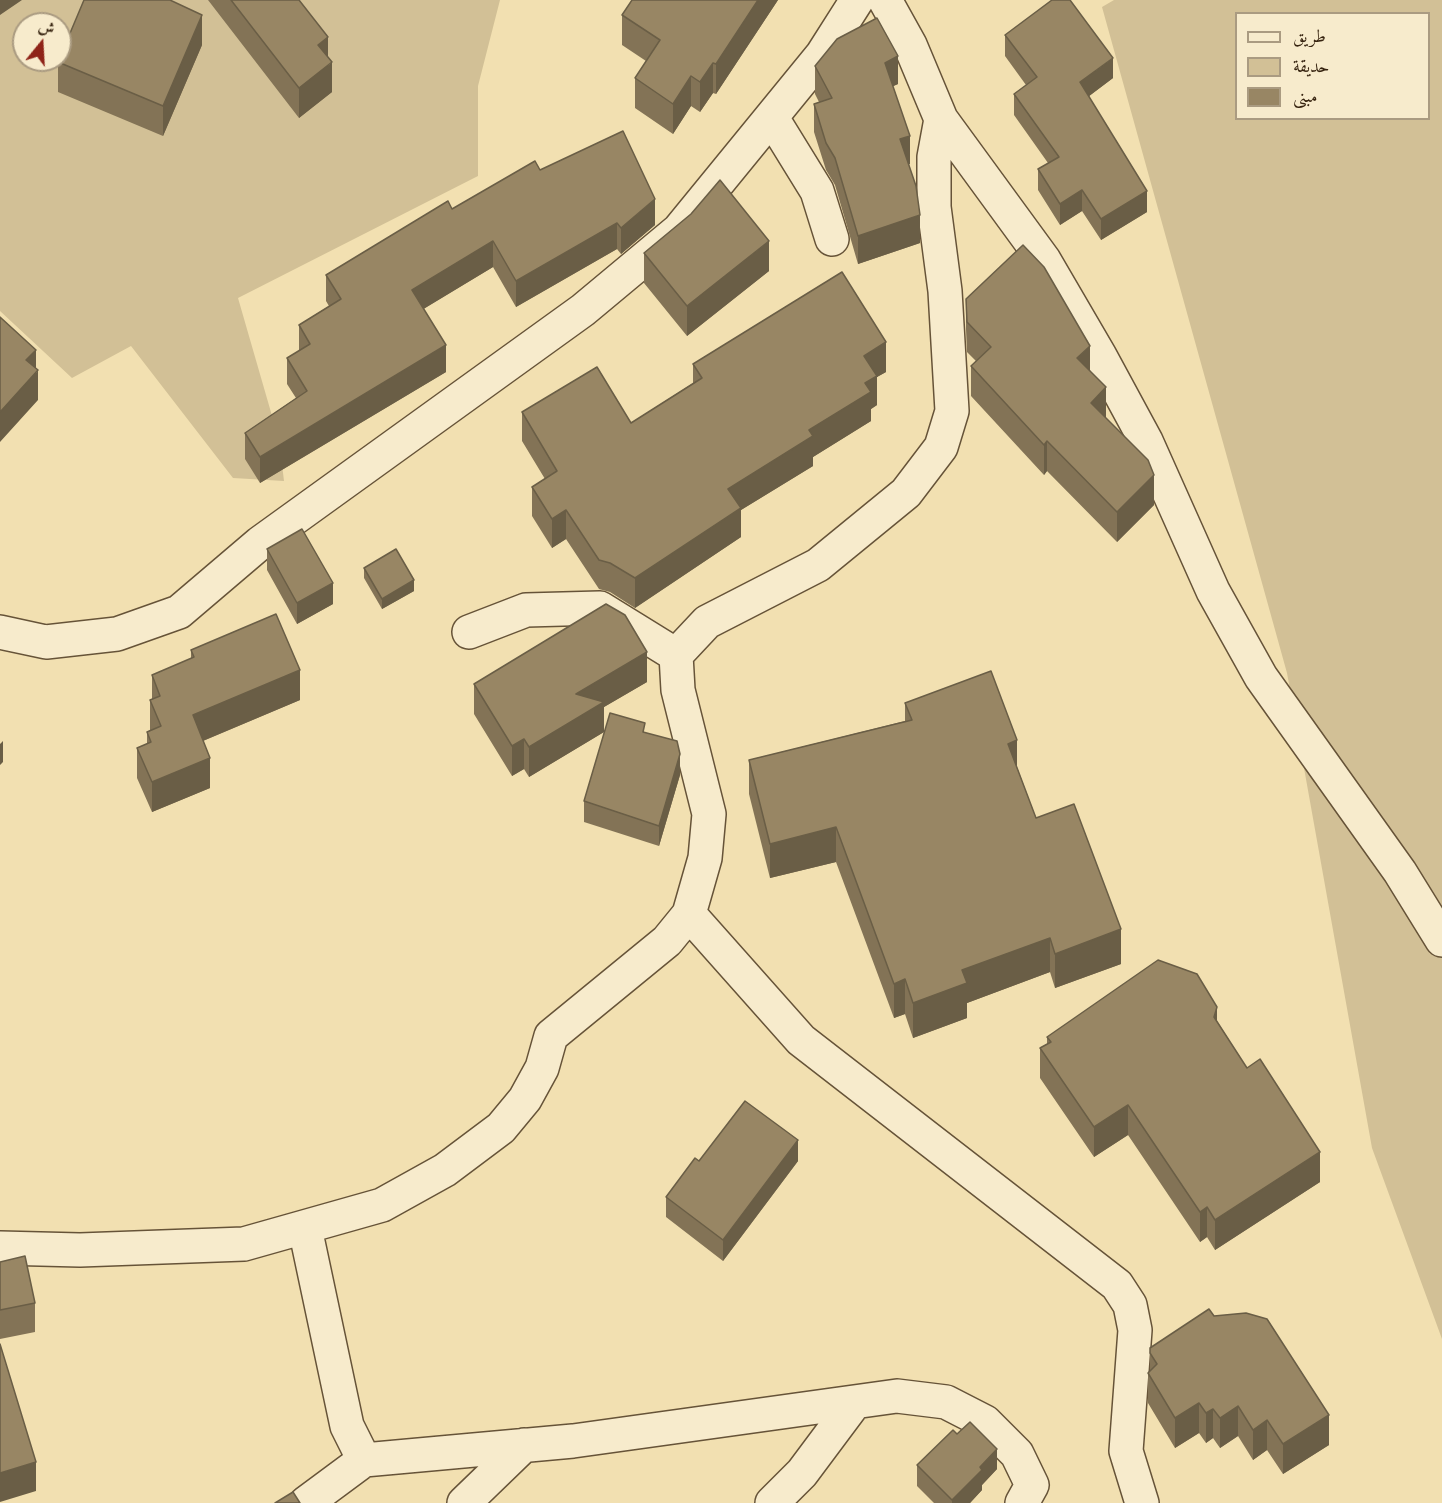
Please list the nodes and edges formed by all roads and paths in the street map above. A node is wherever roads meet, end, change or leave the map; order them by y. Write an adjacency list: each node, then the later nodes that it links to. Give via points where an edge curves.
1 (857, 0): 3 (street, via 822,55)
2 (885, 0): 4 (street, via 910,45)
3 (772, 118): 5 (street, via 818,191); 6 (street, via 679,230 583,310 260,543 179,612 117,634 46,642)
4 (941, 119): 8 (street, via 934,158 934,207 945,291 952,411 941,447 906,493 818,565 707,622); 10 (street, via 1044,260 1100,356 1146,441 1213,591 1261,677 1400,872)
5 (832, 239)
6 (0, 632)
7 (469, 632): 8 (street, via 526,610 600,608)
8 (676, 656): 9 (street, via 678,690 709,814 705,858)
9 (689, 914): 11 (street, via 667,941 551,1036 542,1068 525,1099 501,1128 445,1170 382,1205); 20 (street, via 801,1040 1117,1285 1130,1305 1135,1330 1126,1451)
10 (1442, 940)
11 (305, 1228): 12 (street, via 243,1244 80,1250); 15 (street, via 347,1426)
12 (0, 1248)
13 (855, 1402): 14 (street); 18 (street, via 802,1473); 19 (street, via 897,1396 946,1402 985,1422 1017,1454 1032,1485)
14 (524, 1445): 15 (street); 17 (street)
15 (364, 1460): 16 (street)
16 (306, 1503)
17 (464, 1503)
18 (772, 1503)
19 (1022, 1503)
20 (1142, 1503)

